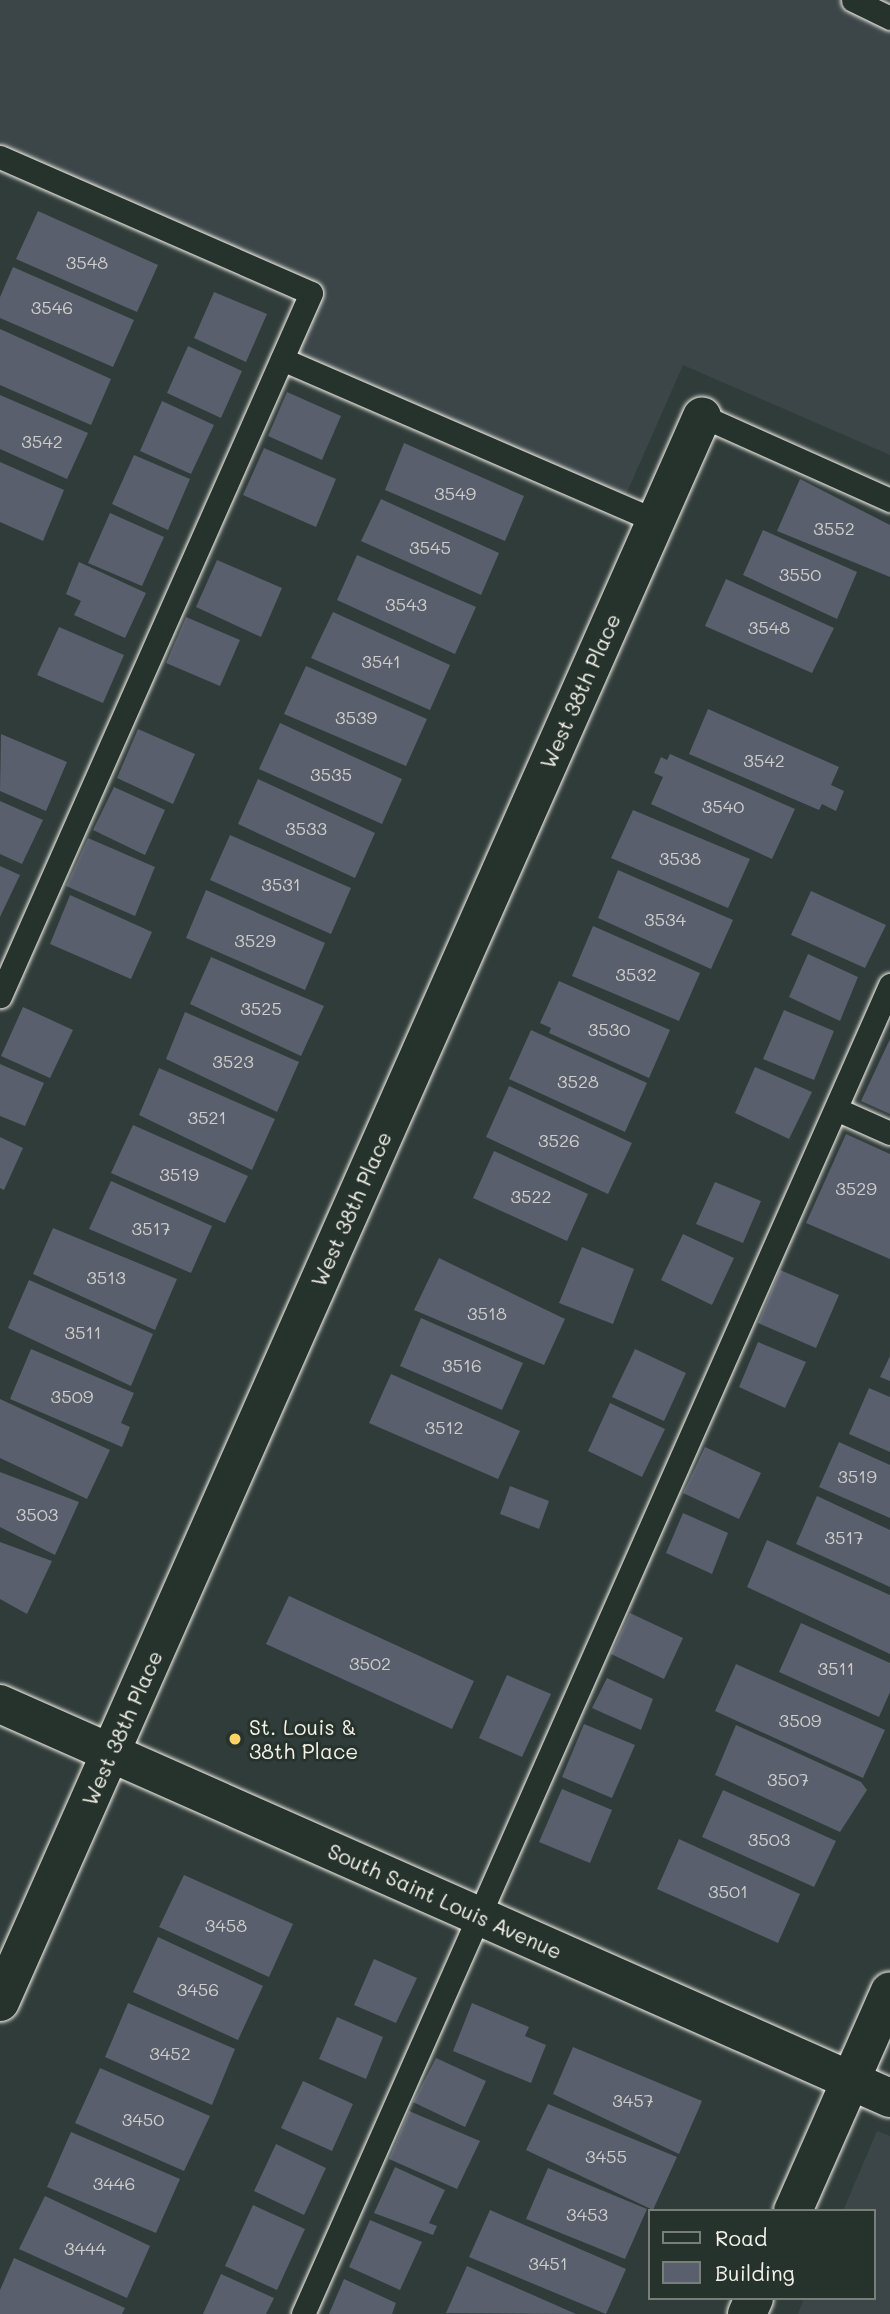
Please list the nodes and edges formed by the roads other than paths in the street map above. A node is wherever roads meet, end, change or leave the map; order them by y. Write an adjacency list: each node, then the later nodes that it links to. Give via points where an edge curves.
1 (853, 0): 2 (lane)
2 (890, 18)
3 (0, 157): 4 (lane, via 312,293)
4 (282, 359): 7 (lane); 9 (lane)
5 (702, 416): 6 (lane); 7 (street, West 38th Place)
6 (890, 500)
7 (656, 521): 13 (street, West 38th Place)
8 (890, 985): 10 (lane)
9 (0, 996)
10 (836, 1109): 11 (lane); 14 (lane)
11 (890, 1133)
12 (0, 1704): 13 (street, South Saint Louis Avenue)
13 (111, 1753): 14 (street, South Saint Louis Avenue); 16 (street, West 38th Place)
14 (479, 1916): 17 (street, South Saint Louis Avenue); 20 (lane)
15 (890, 1991): 17 (street)
16 (0, 2002)
17 (851, 2080): 18 (street, South Saint Louis Avenue); 19 (street)
18 (890, 2098)
19 (794, 2209)
20 (303, 2314)

